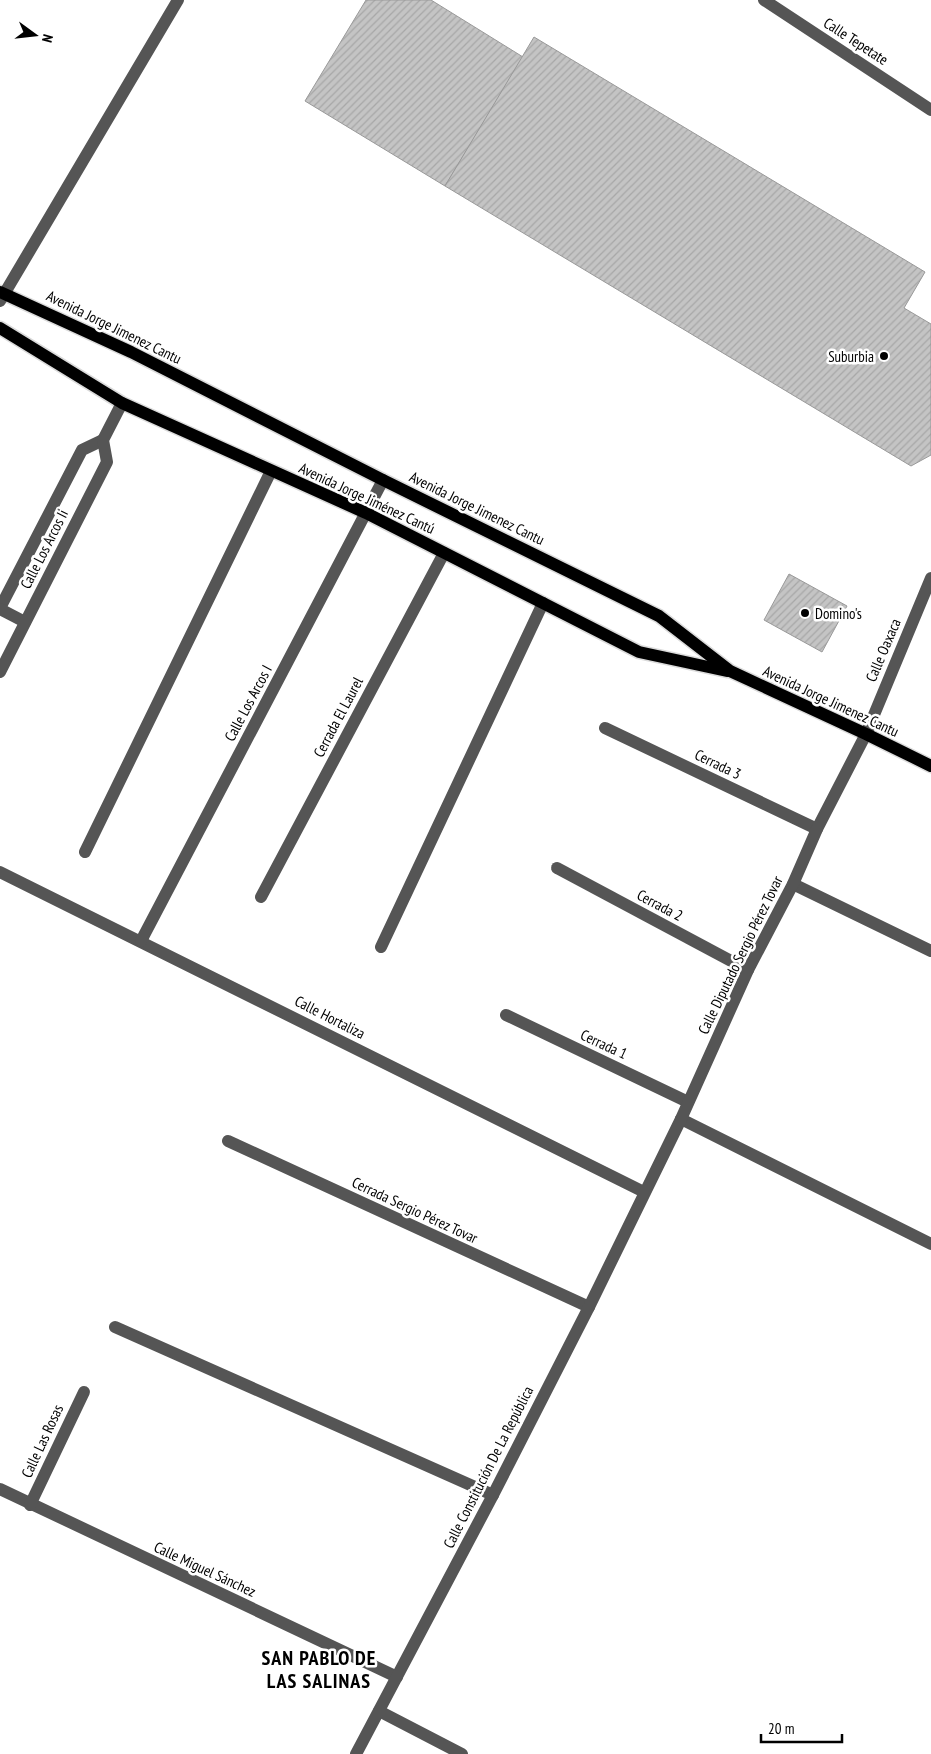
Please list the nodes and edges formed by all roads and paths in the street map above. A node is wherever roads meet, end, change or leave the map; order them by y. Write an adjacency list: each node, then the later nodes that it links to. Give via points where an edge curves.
1 (178, 0): 4 (street)
2 (764, 0): 3 (street, Calle Tepetate)
3 (931, 110)
4 (2, 295): 9 (main road, Avenida Jorge Jimenez Cantu, via 131,352)
5 (0, 328): 6 (main road, Avenida Jorge Jiménez Cantú)
6 (122, 403): 7 (street); 8 (main road, Avenida Jorge Jiménez Cantú)
7 (103, 440): 14 (street, Calle Los Arcos Ii, via 82,450); 15 (street, Calle Los Arcos Ii, via 107,462)
8 (271, 470): 10 (main road, Avenida Jorge Jiménez Cantú); 22 (street)
9 (383, 480): 10 (street, Calle Los Arcos I); 16 (main road, Avenida Jorge Jimenez Cantu, via 659,616)
10 (366, 513): 11 (main road, Avenida Jorge Jiménez Cantú); 27 (street, Calle Los Arcos I)
11 (444, 552): 13 (main road, Avenida Jorge Jiménez Cantú); 26 (street, Cerrada El Laurel)
12 (931, 578): 19 (street, Calle Oaxaca)
13 (544, 604): 16 (main road, Avenida Jorge Jiménez Cantú, via 639,652); 28 (street)
14 (0, 609): 15 (street)
15 (25, 622): 17 (street, Calle Los Arcos Ii)
16 (730, 671): 19 (main road, Avenida Jorge Jimenez Cantu)
17 (0, 672)
18 (605, 728): 21 (street, Cerrada 3)
19 (866, 734): 20 (main road, Avenida Jorge Jimenez Cantu); 21 (street, Calle Diputado Sergio Pérez Tovar)
20 (931, 766)
21 (817, 830): 25 (street, Calle Diputado Sergio Pérez Tovar)
22 (85, 852)
23 (557, 868): 30 (street, Cerrada 2)
24 (0, 872): 27 (street, Calle Hortaliza)
25 (793, 884): 29 (street); 30 (street, Calle Diputado Sergio Pérez Tovar)
26 (261, 897)
27 (141, 941): 35 (street, Calle Hortaliza)
28 (381, 947)
29 (931, 951)
30 (748, 970): 32 (street, Calle Diputado Sergio Pérez Tovar)
31 (506, 1015): 32 (street, Cerrada 1)
32 (688, 1102): 33 (street, Calle Diputado Sergio Pérez Tovar)
33 (681, 1120): 35 (street, Calle Diputado Sergio Pérez Tovar); 36 (street)
34 (228, 1142): 37 (street, Cerrada Sergio Pérez Tovar)
35 (644, 1192): 37 (street, Calle Constitución De La República)
36 (931, 1244)
37 (588, 1307): 41 (street, Calle Constitución De La República)
38 (115, 1327): 41 (street)
39 (84, 1392): 42 (street, Calle Las Rosas)
40 (0, 1489): 42 (street, Calle Miguel Sánchez)
41 (493, 1495): 43 (street, Calle Constitución De La República)
42 (30, 1505): 43 (street, Calle Miguel Sánchez)
43 (397, 1677): 44 (street, Calle Constitución De La República)
44 (379, 1711): 45 (street, Calle Constitución De La República); 46 (street)
45 (356, 1754)
46 (462, 1754)

